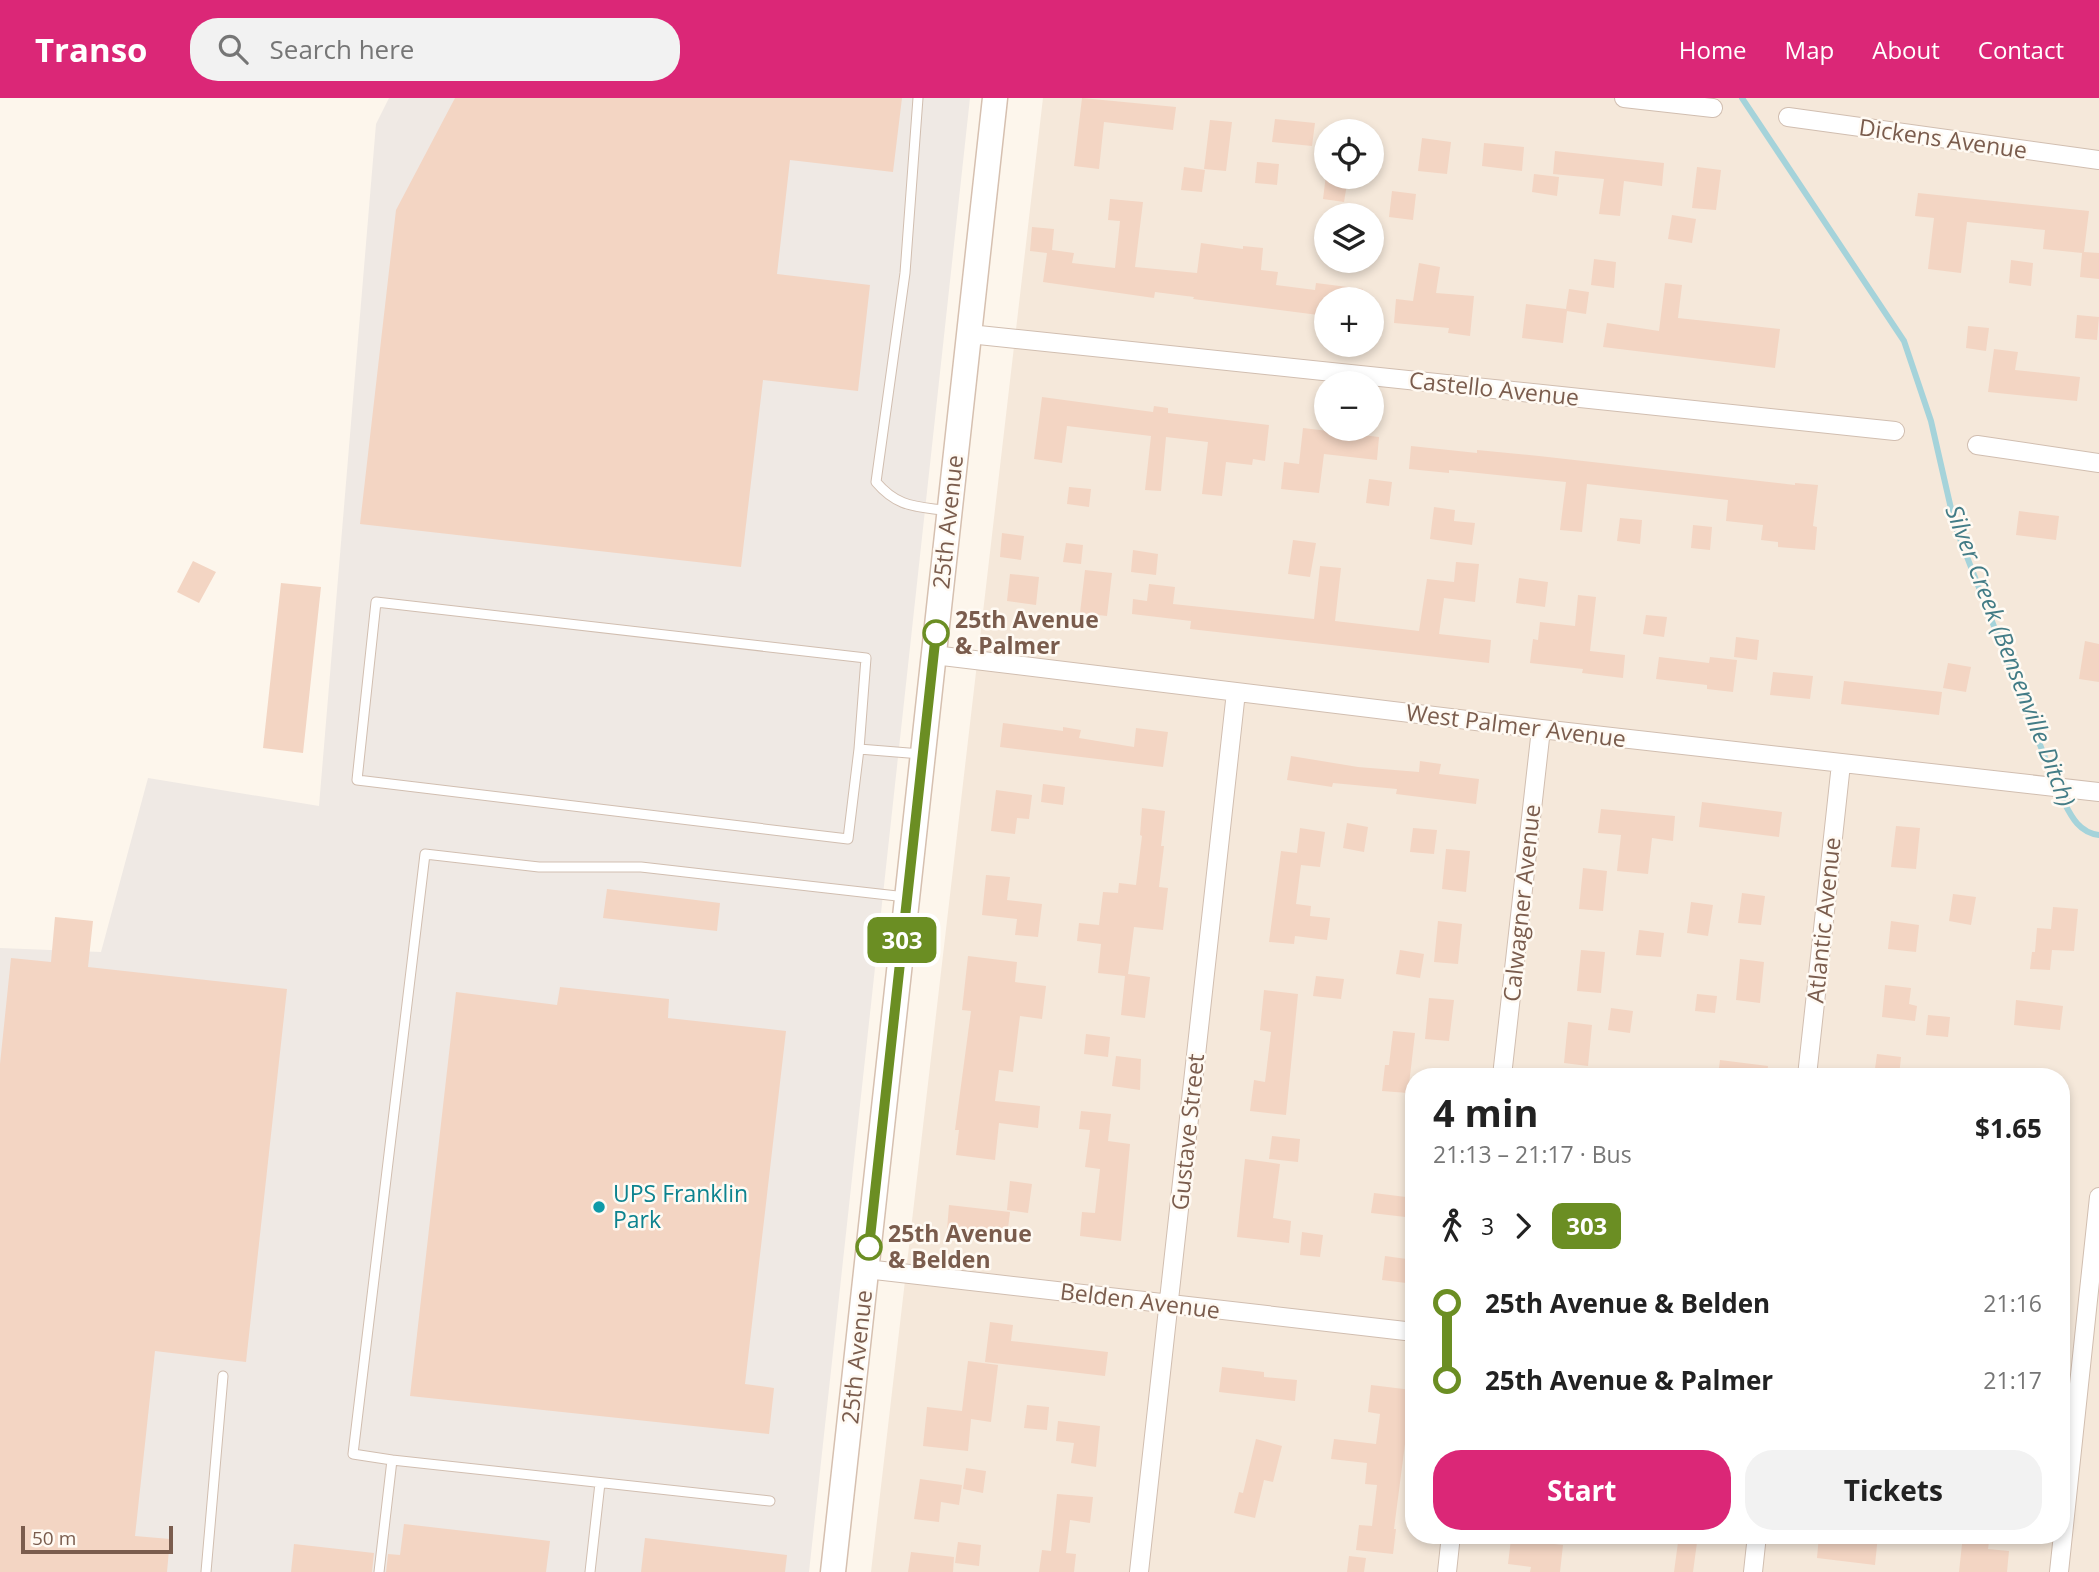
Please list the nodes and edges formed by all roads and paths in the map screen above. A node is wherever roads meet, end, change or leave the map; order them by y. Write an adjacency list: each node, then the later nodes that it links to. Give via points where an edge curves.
1 (918, 98): 11 (lane, via 905,273 876,482 889,497 909,505)
2 (995, 98): 7 (main road, 25th Avenue)
3 (1624, 98): 4 (street)
4 (1713, 108)
5 (1787, 117): 6 (street, Dickens Avenue)
6 (2099, 160)
7 (969, 334): 8 (street, Castello Avenue); 11 (main road, 25th Avenue)
8 (1895, 431)
9 (1977, 445): 10 (street)
10 (2099, 463)
11 (950, 511): 12 (main road, 25th Avenue)
12 (934, 655): 13 (street, West Palmer Avenue); 16 (main road, 25th Avenue)
13 (1236, 692): 14 (street, West Palmer Avenue); 24 (street, Gustave Street)
14 (1541, 729): 17 (street, West Palmer Avenue); 20 (street, Calwagner Avenue)
15 (859, 749): 15 (lane, via 866,658 376,602 357,780 848,839); 16 (lane)
16 (923, 754): 19 (main road, 25th Avenue)
17 (1841, 764): 18 (street, West Palmer Avenue); 21 (street, Atlantic Avenue)
18 (2099, 792)
19 (907, 897): 23 (main road, 25th Avenue); 28 (lane, via 641,867 539,867 425,854 353,1454)
20 (1503, 1068)
21 (1808, 1068)
22 (2099, 1198): 27 (street)
23 (866, 1269): 24 (street, Belden Avenue); 37 (main road, 25th Avenue)
24 (1169, 1304): 25 (street, Belden Avenue); 38 (street, Gustave Street)
25 (1405, 1331)
26 (223, 1376): 34 (lane)
27 (2070, 1399)
28 (392, 1460): 29 (lane); 35 (lane)
29 (600, 1483): 30 (lane); 36 (lane)
30 (770, 1501)
31 (1450, 1544): 39 (street)
32 (1756, 1544): 40 (street)
33 (2061, 1544): 41 (street)
34 (206, 1572)
35 (379, 1572)
36 (590, 1572)
37 (833, 1572)
38 (1139, 1572)
39 (1447, 1572)
40 (1753, 1572)
41 (2059, 1572)

